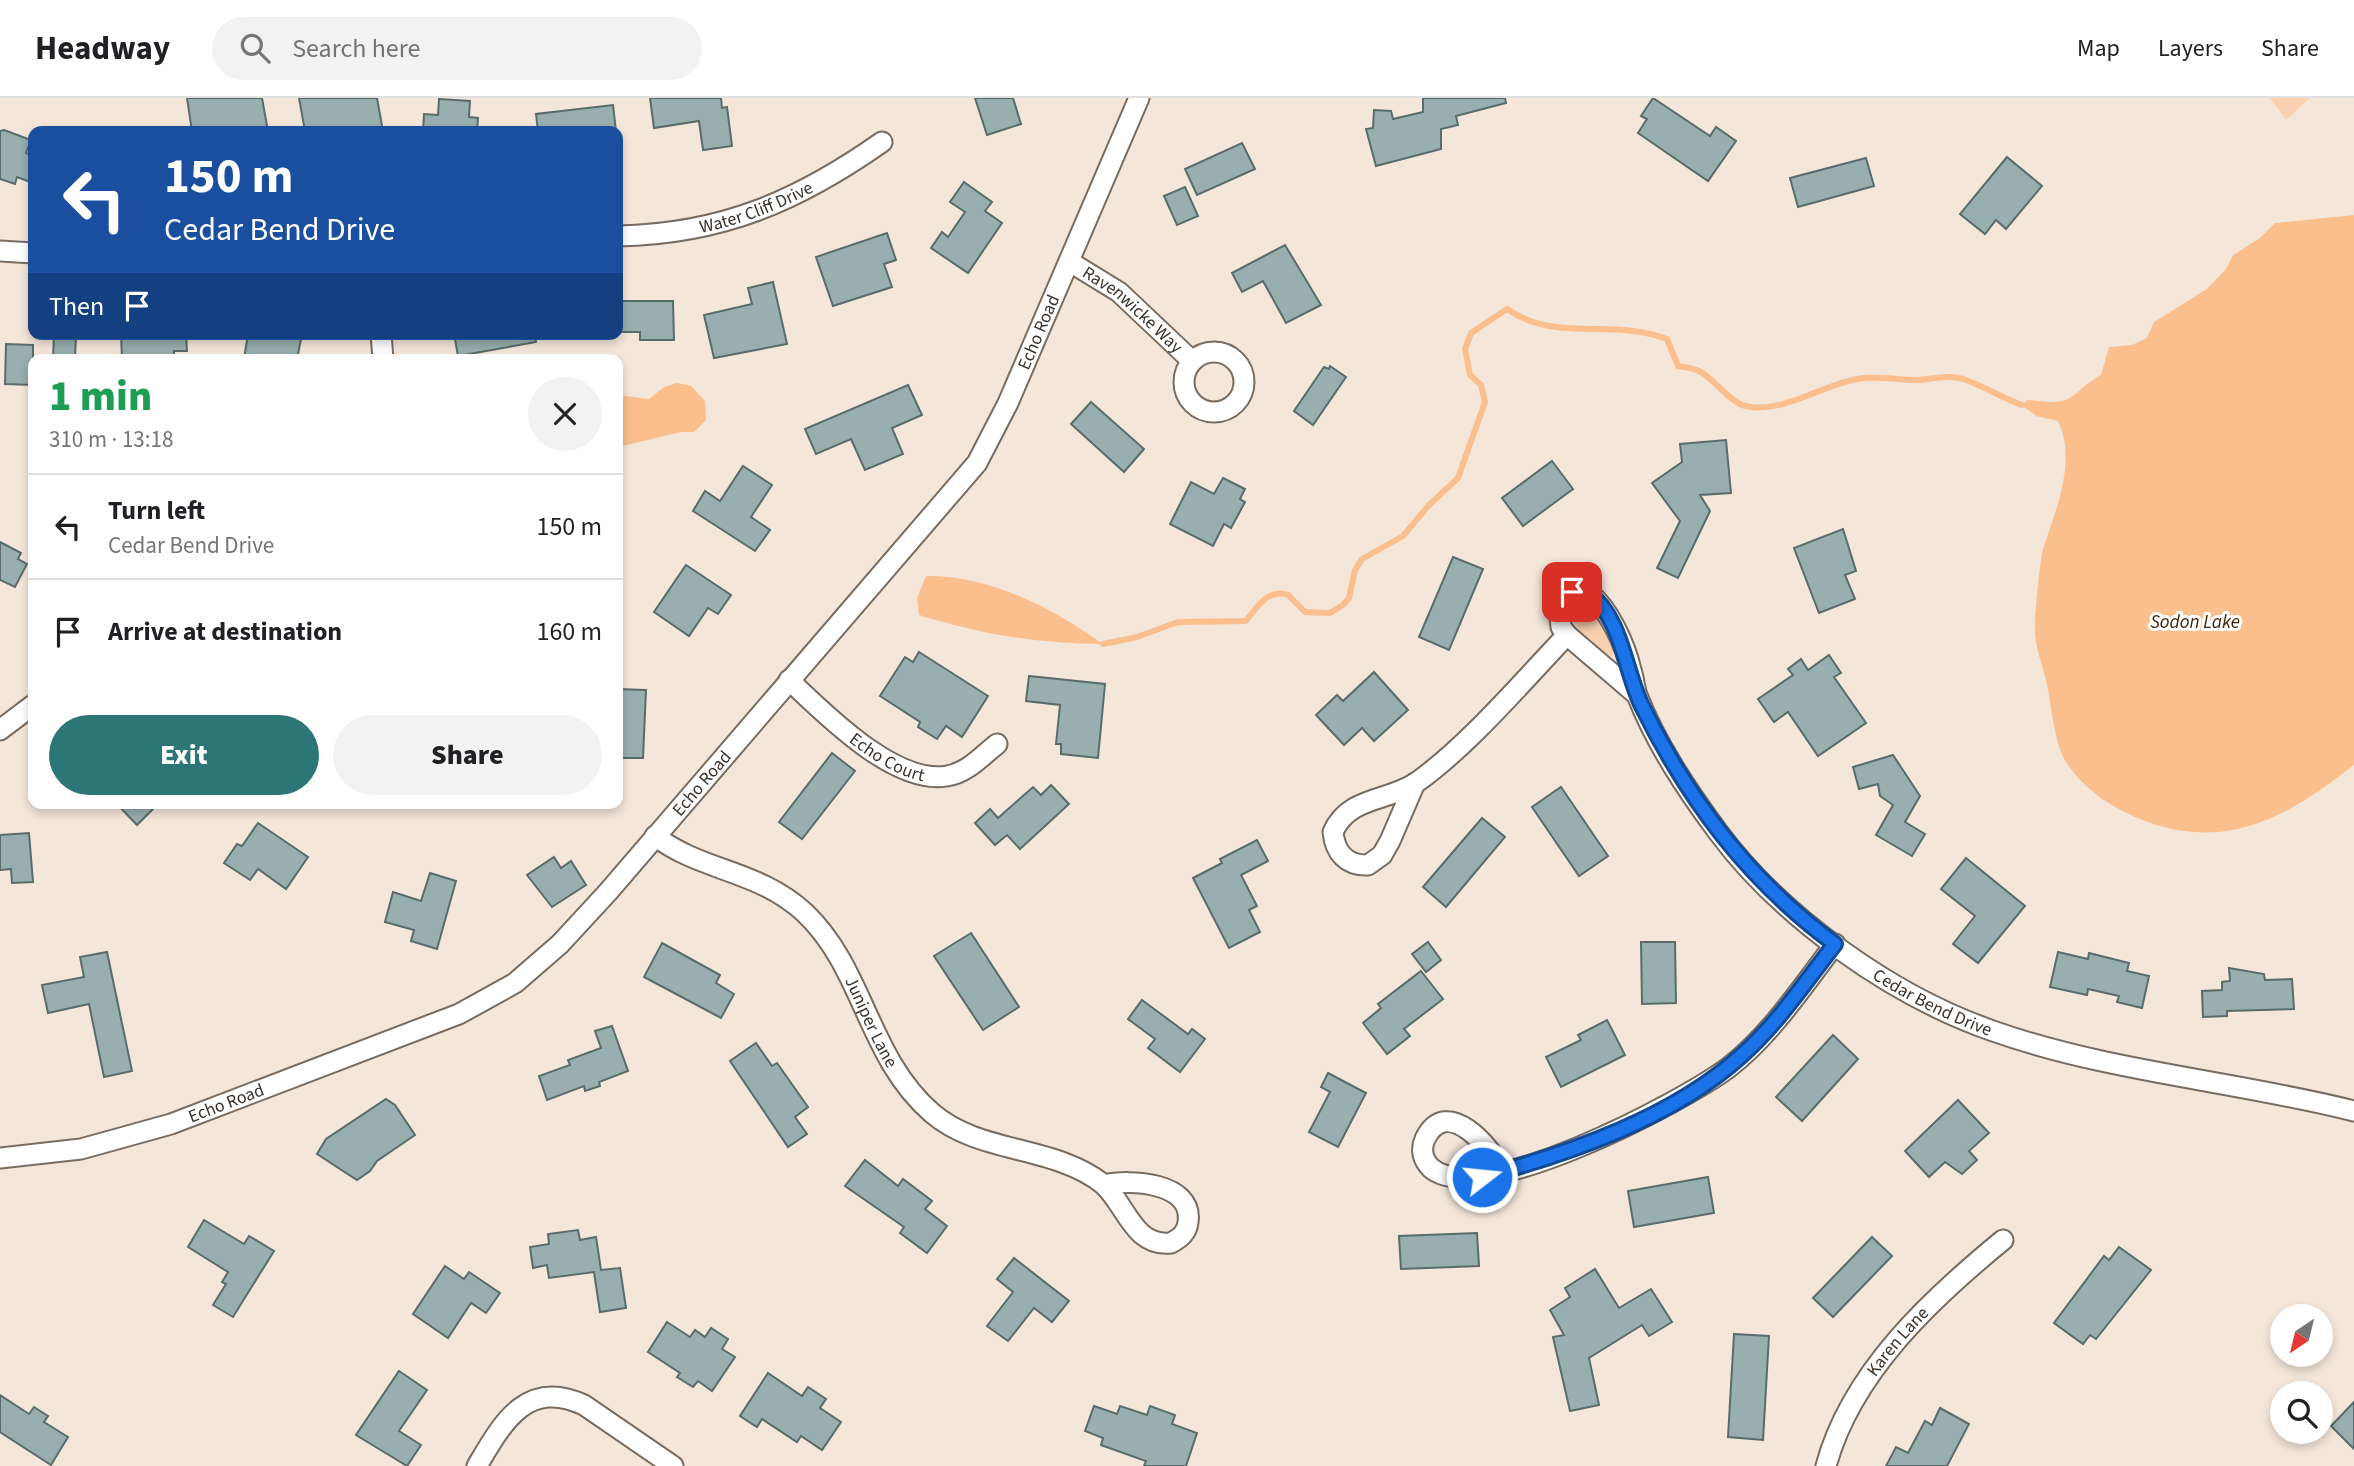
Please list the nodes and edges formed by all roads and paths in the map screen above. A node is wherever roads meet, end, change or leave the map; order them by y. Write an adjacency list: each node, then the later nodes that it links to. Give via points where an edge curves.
1 (1139, 98): 6 (street, Echo Road)
2 (882, 142): 3 (street, Water Cliff Drive, via 785,201 697,228)
3 (623, 235)
4 (0, 251): 5 (street)
5 (28, 253)
6 (1070, 262): 7 (street, Ravenwicke Way, via 1119,292); 9 (street, Echo Road, via 977,463)
7 (1192, 361)
8 (1567, 635): 10 (street, Cedar Bend Drive); 10 (street, Cedar Bend Drive, via 1559,617 1561,603 1572,592 1588,592 1616,633 1631,667); 14 (street)
9 (789, 680): 13 (street, Echo Court, via 853,737 916,774 949,776); 15 (street, Echo Road)
10 (1636, 694): 16 (street, Cedar Bend Drive, via 1677,771 1732,850 1781,902)
11 (28, 709): 12 (street)
12 (0, 730)
13 (997, 744)
14 (1415, 783): 14 (street, via 1382,855 1368,865 1346,861 1338,852 1333,832 1344,814)
15 (655, 836): 18 (street, Echo Road, via 543,961 515,983 459,1014 122,1140); 20 (street, Juniper Lane, via 684,855 763,883 806,914 838,957 894,1071 933,1115 970,1134 1064,1165)
16 (1835, 944): 17 (street, Cedar Bend Drive, via 1895,984 1991,1031 2088,1056); 19 (street, via 1728,1068 1624,1128)
17 (2354, 1111)
18 (0, 1158)
19 (1503, 1171)
20 (1104, 1185)
21 (2003, 1241): 24 (street, Karen Lane, via 1959,1276 1883,1359 1850,1410)
22 (477, 1466): 23 (street, via 512,1413 540,1399 562,1398 584,1405)
23 (673, 1466)
24 (1826, 1466)

